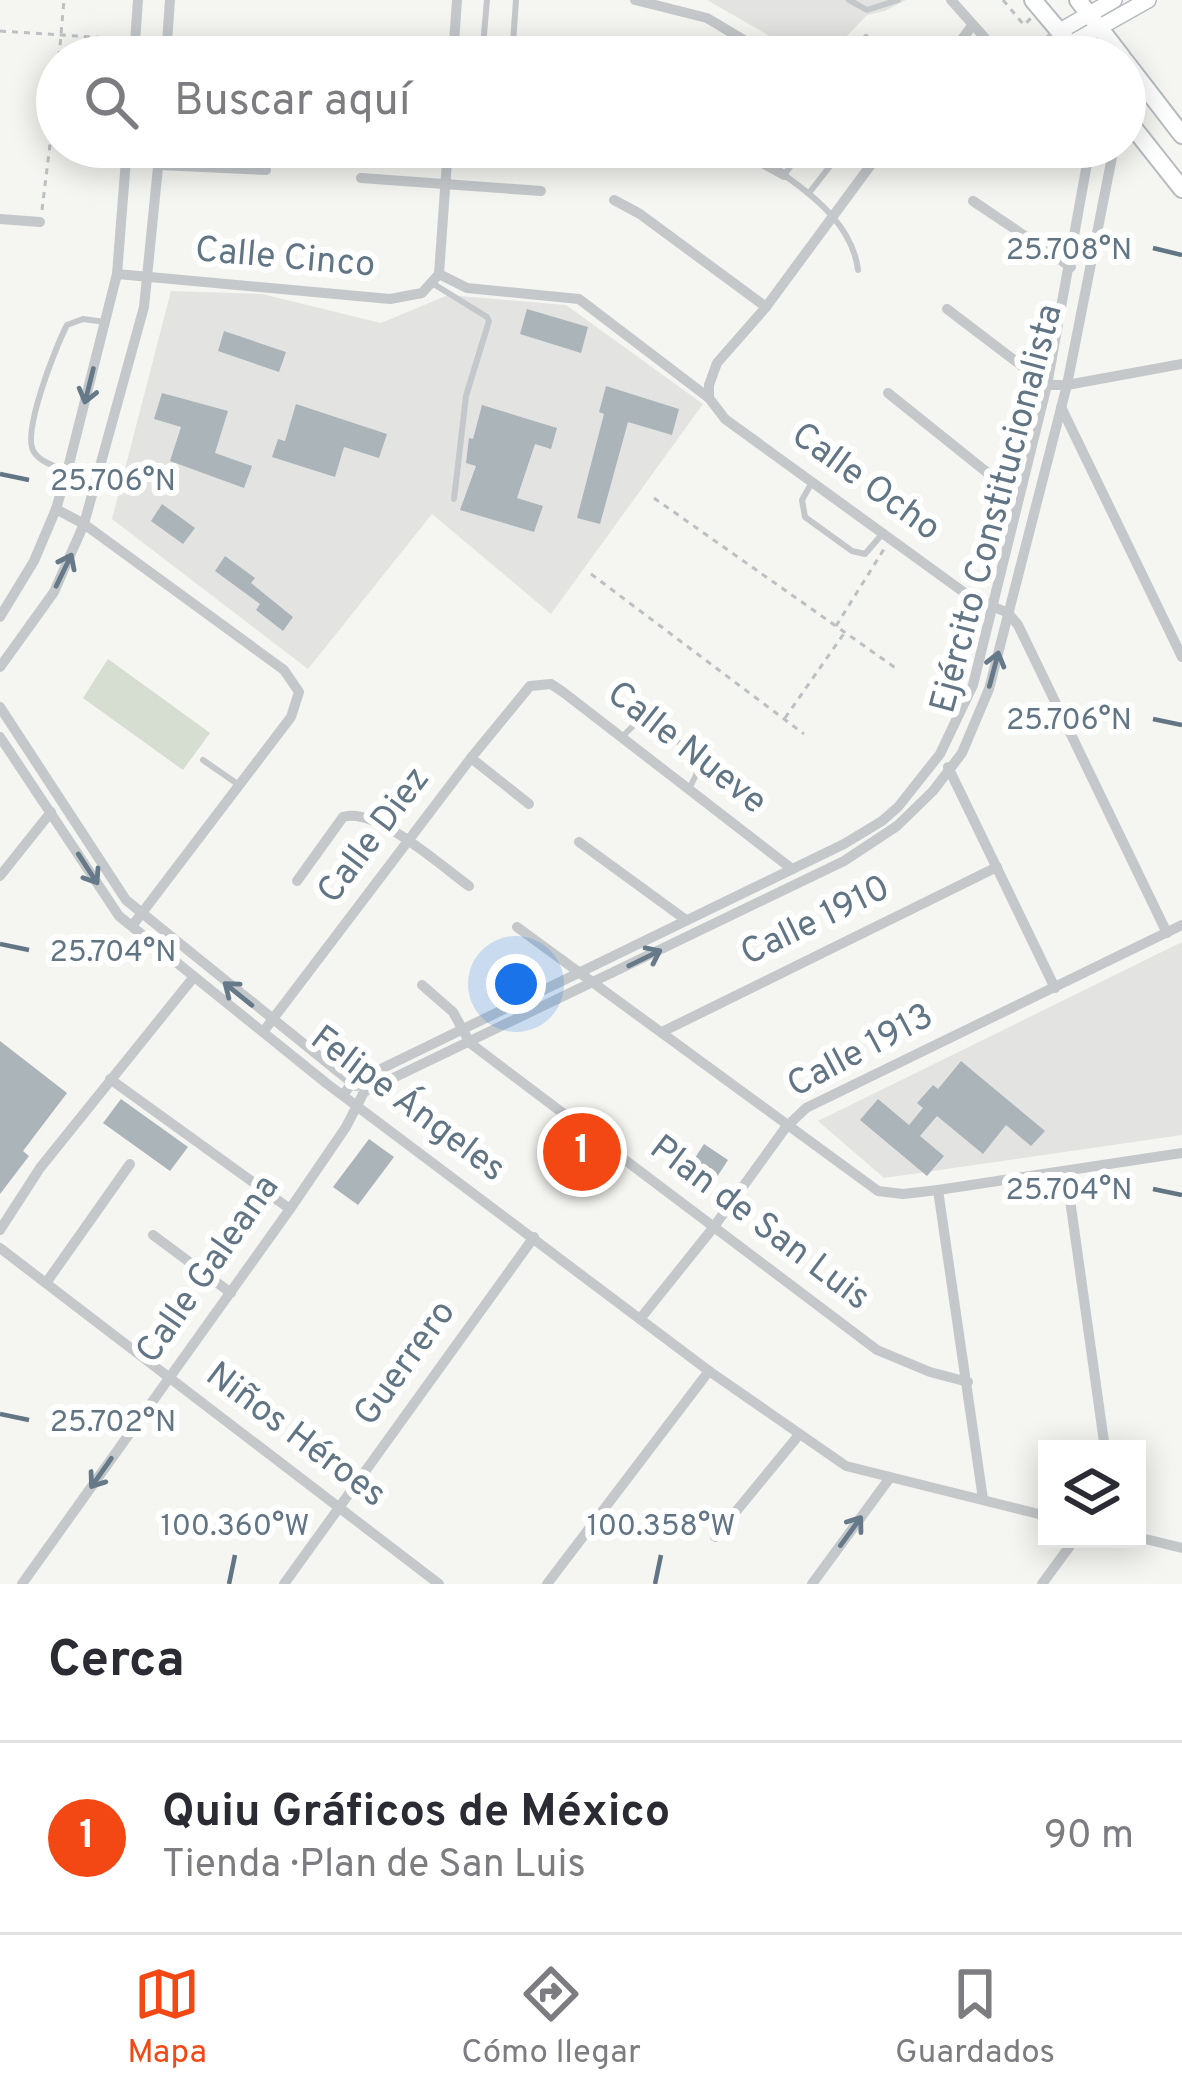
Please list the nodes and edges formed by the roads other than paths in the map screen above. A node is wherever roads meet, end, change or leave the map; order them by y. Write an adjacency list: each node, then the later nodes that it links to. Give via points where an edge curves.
1 (138, 0): 15 (street)
2 (170, 0): 16 (street)
3 (457, 0): 17 (street)
4 (487, 0): 18 (lane)
5 (516, 0): 19 (lane)
6 (635, 0): 20 (street, via 707,18)
7 (849, 0): 8 (lane, via 867,10)
8 (898, 0)
9 (951, 0): 14 (street)
10 (1033, 0): 23 (main road)
11 (1114, 0): 13 (street)
12 (1148, 0): 13 (street)
13 (1088, 14)
14 (971, 27): 21 (street); 22 (street)
15 (135, 36)
16 (167, 36)
17 (455, 36)
18 (484, 36)
19 (513, 36)
20 (737, 36)
21 (964, 36)
22 (980, 36)
23 (1063, 36)
24 (1146, 89): 25 (main road)
25 (1182, 135)
26 (1146, 144): 43 (main road)
27 (125, 168): 53 (street)
28 (159, 168): 54 (street)
29 (223, 168): 38 (street)
30 (446, 168): 42 (street)
31 (772, 168): 40 (street)
32 (790, 168): 40 (lane)
33 (829, 168): 45 (lane)
34 (868, 168): 48 (street)
35 (1084, 168): 51 (street, Ejército Constitucionalista)
36 (1104, 168): 39 (street)
37 (1110, 168): 39 (street, Ejército Constitucionalista)
38 (266, 170)
39 (1109, 173): 61 (street, Ejército Constitucionalista)
40 (784, 175): 45 (lane)
41 (361, 178): 42 (street)
42 (445, 183): 44 (street); 55 (street)
43 (1182, 189)
44 (541, 191)
45 (809, 193): 48 (lane)
46 (614, 200): 56 (street)
47 (973, 201): 51 (street)
48 (832, 217): 52 (lane, via 856,252); 56 (street)
49 (0, 219): 50 (street)
50 (40, 222)
51 (1070, 267): 60 (street, Ejército Constitucionalista)
52 (858, 270)
53 (117, 274): 54 (street, Calle Cinco); 58 (street)
54 (150, 276): 55 (street, Calle Cinco, via 390,298 422,293); 70 (street)
55 (435, 278): 63 (street, Calle Ocho, via 579,298); 68 (lane, via 489,321 466,396)
56 (766, 307): 63 (street, via 717,362)
57 (947, 309): 60 (street)
58 (105, 322): 65 (street, one-way to 65); 65 (lane, via 67,325 32,425 35,455)
59 (1182, 364): 61 (street)
60 (1047, 385): 61 (street); 67 (street, Ejército Constitucionalista)
61 (1067, 385): 64 (street, Ejército Constitucionalista)
62 (888, 393): 67 (street)
63 (709, 398): 66 (street, Calle Ocho, via 725,419)
64 (1061, 407): 73 (street, Ejército Constitucionalista); 75 (street)
65 (67, 472): 69 (street)
66 (813, 481): 71 (street, Calle Ocho); 71 (lane, via 802,510 833,538 865,554)
67 (1019, 498): 72 (street, Ejército Constitucionalista)
68 (454, 499)
69 (56, 509): 70 (street); 74 (street)
70 (84, 524): 76 (street, one-way to 70, via 54,592); 85 (street, via 284,670 299,692 291,717)
71 (888, 535): 72 (street, Calle Ocho)
72 (993, 608): 73 (street, Calle Ocho); 81 (street, Ejército Constitucionalista, via 965,706)
73 (1008, 613): 84 (street, Ejército Constitucionalista, one-way to 73, via 989,689); 100 (street)
74 (0, 617)
75 (1182, 657)
76 (0, 668)
77 (541, 683): 80 (street, Calle Nueve); 82 (street, Calle Diez, via 522,694)
78 (0, 707): 96 (street, Felipe Ángeles)
79 (0, 736): 88 (street, Felipe Ángeles)
80 (621, 738): 86 (street, Calle Nueve); 86 (lane, via 646,720 692,751 699,763)
81 (940, 754): 84 (street); 92 (street, Ejército Constitucionalista, via 882,821)
82 (471, 758): 87 (street); 89 (street, Calle Diez)
83 (203, 760): 85 (lane)
84 (950, 769): 91 (street); 103 (street, Ejército Constitucionalista, one-way to 84, via 872,845 920,807)
85 (238, 785): 96 (street)
86 (688, 789): 92 (street, Calle Nueve)
87 (529, 804)
88 (51, 812): 93 (street); 96 (street, Felipe Ángeles, one-way to 96, via 112,906)
89 (409, 842): 94 (street, via 353,813); 95 (street); 106 (street, Calle Diez)
90 (578, 842): 97 (street)
91 (997, 867): 105 (street); 109 (street, Calle 1910)
92 (792, 868): 97 (street, Ejército Constitucionalista)
93 (0, 876)
94 (297, 881)
95 (469, 886)
96 (136, 920): 102 (street, Felipe Ángeles); 106 (street, Felipe Ángeles, one-way to 96)
97 (686, 920): 101 (street, Ejército Constitucionalista)
98 (1182, 926): 100 (street, Calle 1913)
99 (518, 927): 101 (street)
100 (1167, 933): 105 (street, Calle 1913)
101 (580, 972): 103 (street); 107 (street, Ejército Constitucionalista)
102 (193, 978): 108 (street, Felipe Ángeles); 111 (street)
103 (597, 982): 109 (street); 110 (street, Ejército Constitucionalista)
104 (422, 985): 107 (street)
105 (1055, 988): 116 (street, Calle 1913, via 806,1108)
106 (272, 1021): 108 (street, Calle Diez); 112 (street, Felipe Ángeles)
107 (463, 1028): 110 (street); 112 (street, Ejército Constitucionalista)
108 (263, 1032): 114 (street, Felipe Ángeles)
109 (662, 1032): 116 (street)
110 (470, 1043): 113 (street, Ejército Constitucionalista); 122 (street, Plan de San Luis)
111 (110, 1079): 121 (street); 123 (street)
112 (352, 1083): 113 (street, Felipe Ángeles); 114 (street, Ejército Constitucionalista)
113 (364, 1092): 115 (street)
114 (343, 1095): 115 (street, Felipe Ángeles)
115 (357, 1106): 121 (street, Calle Galeana); 125 (street, Felipe Ángeles)
116 (786, 1126): 120 (street, via 878,1191); 122 (street, Calle 1913)
117 (1182, 1153): 119 (street)
118 (130, 1164): 127 (street)
119 (1066, 1171): 120 (street); 134 (street)
120 (938, 1190): 132 (street)
121 (290, 1209): 128 (street, Calle Galeana)
122 (713, 1228): 129 (street, Calle 1913); 132 (street, Plan de San Luis, via 877,1350)
123 (0, 1230)
124 (153, 1235): 128 (street)
125 (534, 1237): 129 (street, Felipe Ángeles); 137 (street, Guerrero)
126 (0, 1248): 127 (street, Niños Héroes)
127 (46, 1283): 131 (street, Niños Héroes)
128 (231, 1293): 131 (street, Calle Galeana)
129 (640, 1319): 130 (street, Felipe Ángeles)
130 (709, 1371): 133 (street, Felipe Ángeles); 146 (street)
131 (169, 1378): 137 (street, Niños Héroes); 143 (street, Calle Galeana, one-way to 143)
132 (968, 1382): 136 (street)
133 (798, 1436): 135 (street, Felipe Ángeles, via 846,1466); 139 (street)
134 (1104, 1440)
135 (889, 1479): 136 (street, Felipe Ángeles); 147 (street, one-way to 135)
136 (983, 1499): 138 (street, Felipe Ángeles)
137 (340, 1508): 144 (street, Guerrero); 145 (street, Niños Héroes)
138 (1038, 1514)
139 (715, 1537)
140 (1146, 1539): 142 (street)
141 (1068, 1548): 148 (street)
142 (1182, 1548)
143 (22, 1584)
144 (284, 1584)
145 (439, 1584)
146 (547, 1584)
147 (812, 1584)
148 (1042, 1584)

